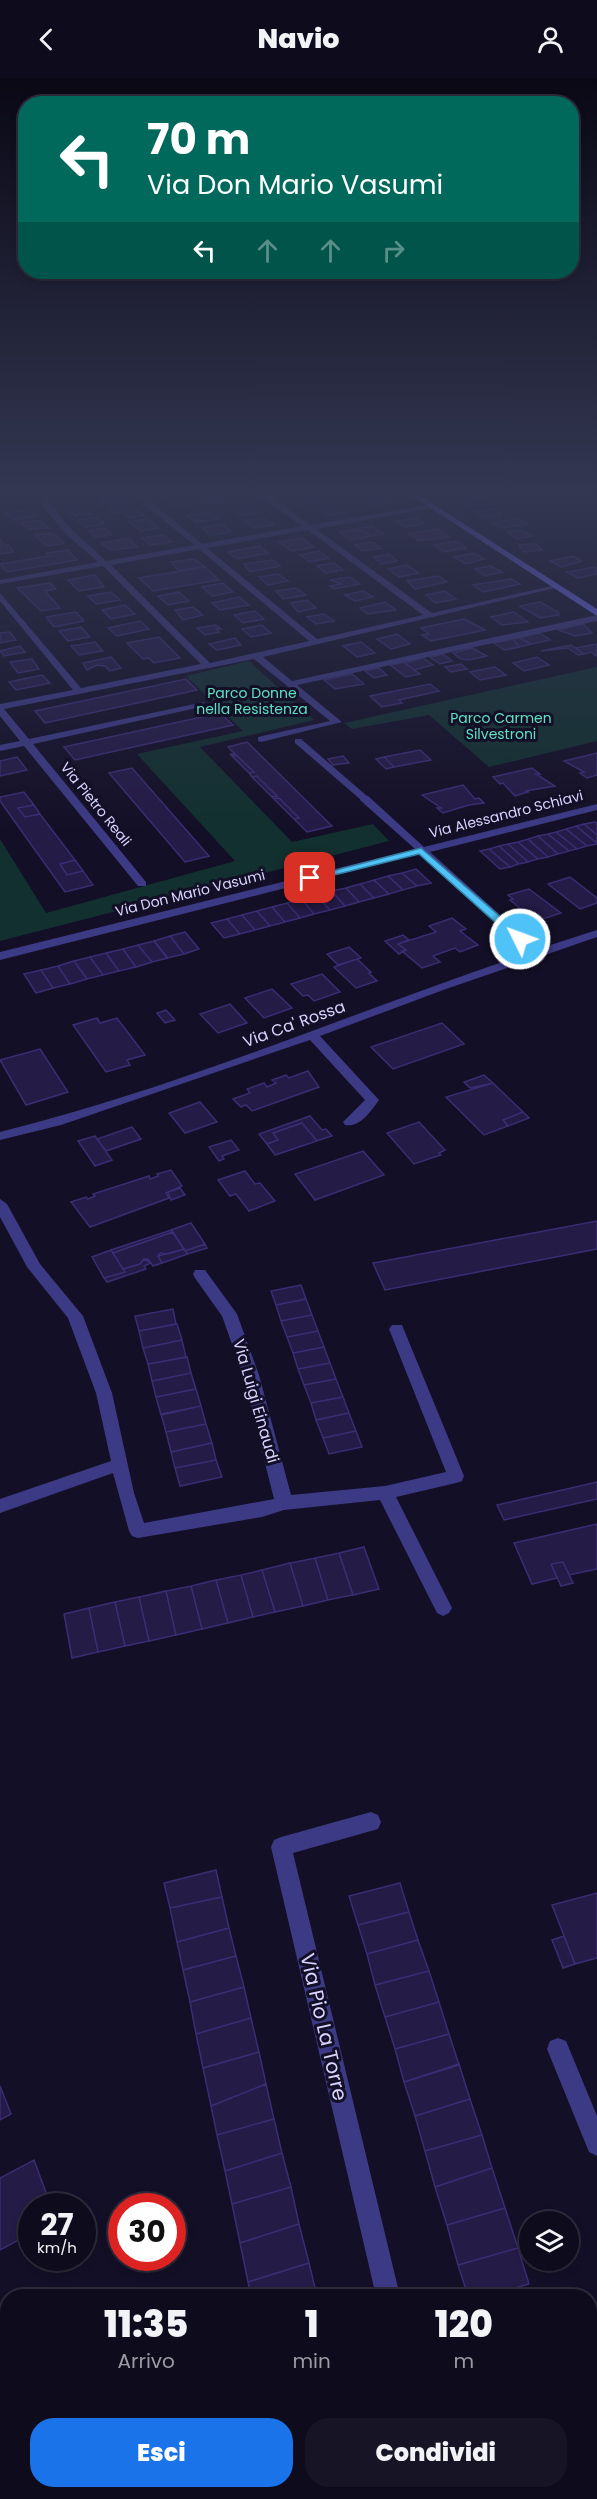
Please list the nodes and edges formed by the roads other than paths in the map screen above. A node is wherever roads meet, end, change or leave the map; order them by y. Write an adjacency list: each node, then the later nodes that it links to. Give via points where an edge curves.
1 (6, 603): 14 (street)
2 (144, 603): 12 (street)
3 (265, 603): 10 (street)
4 (412, 603): 8 (street)
5 (484, 603): 8 (street)
6 (581, 603): 7 (main road)
7 (597, 613)
8 (429, 615): 10 (street)
9 (597, 618): 13 (street)
10 (314, 641): 11 (street)
11 (256, 656): 12 (street); 13 (street)
12 (208, 666): 14 (street)
13 (289, 684): 17 (street, via 337,722)
14 (79, 691): 16 (street)
15 (201, 704): 19 (street)
16 (0, 709): 19 (street, Via Pietro Reali)
17 (261, 739)
18 (298, 741): 21 (street)
19 (28, 742): 20 (street); 24 (street, Via Pietro Reali)
20 (0, 748)
21 (363, 798): 23 (street)
22 (597, 807): 23 (street, Via Alessandro Schiavi)
23 (421, 850): 26 (street); 27 (street, Via Don Mario Vasumi)
24 (142, 884)
25 (597, 933): 26 (street, Via Ca' Rossa)
26 (537, 954): 28 (street, Via Ca' Rossa)
27 (0, 956)
28 (312, 1035): 29 (street, via 372,1100); 30 (street, Via Ca' Rossa, via 56,1122)
29 (350, 1122)
30 (0, 1136)
31 (0, 1204): 34 (street, via 34,1267 75,1316 104,1393)
32 (200, 1274): 36 (street, Via Luigi Einaudi, via 229,1314 251,1375)
33 (397, 1329): 35 (street, via 456,1476)
34 (121, 1464): 36 (street, via 138,1531); 37 (street)
35 (385, 1493): 36 (street); 38 (street)
36 (284, 1503)
37 (0, 1506)
38 (443, 1608)
39 (371, 1822): 42 (street, Via Pio La Torre, via 281,1847)
40 (558, 2049): 41 (street)
41 (597, 2144)
42 (386, 2289)

